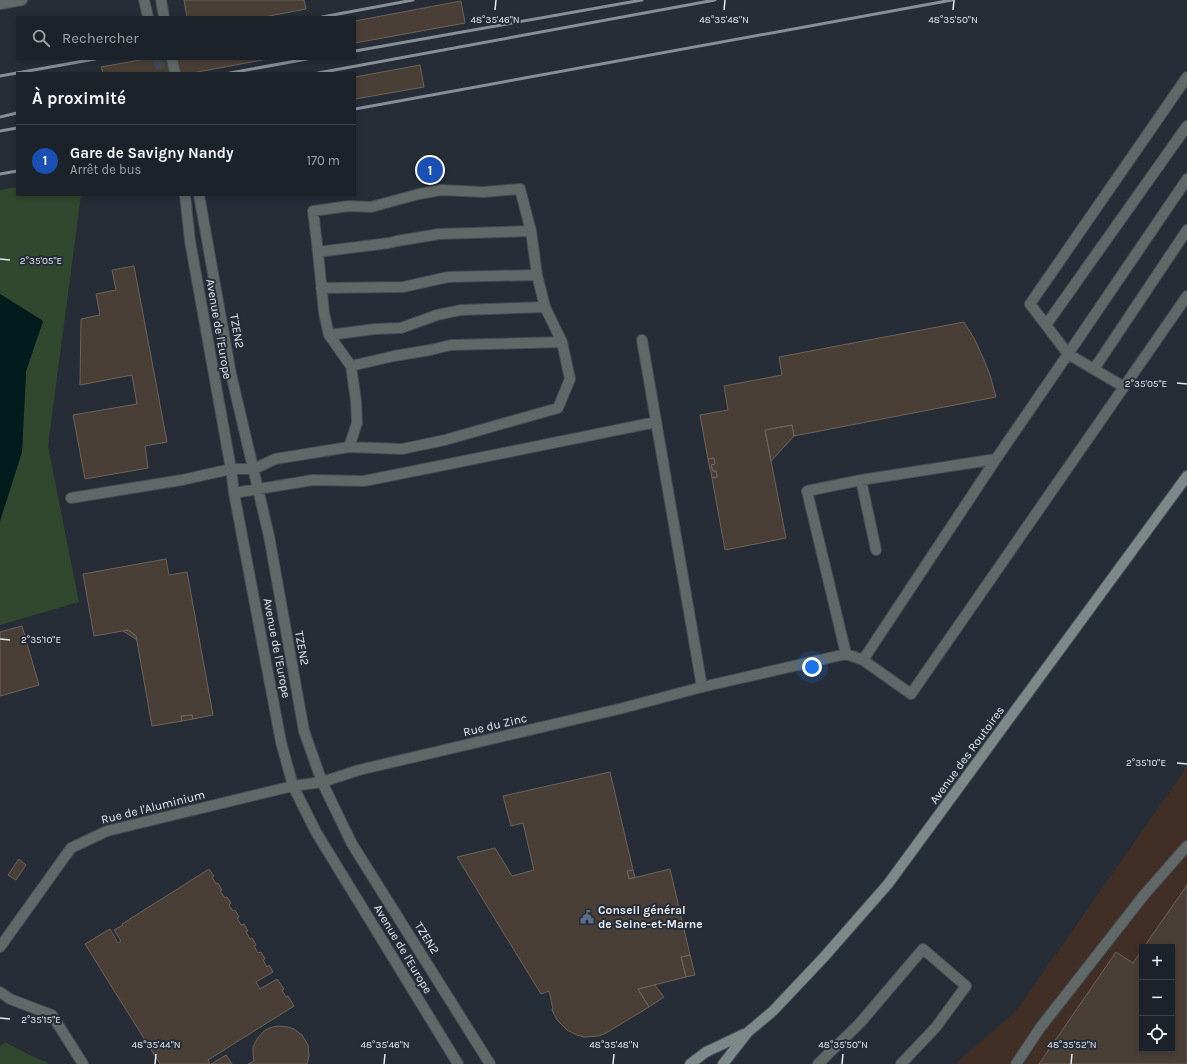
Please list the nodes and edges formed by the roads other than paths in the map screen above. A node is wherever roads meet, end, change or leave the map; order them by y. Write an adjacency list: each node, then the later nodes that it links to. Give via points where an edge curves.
1 (22, 0): 4 (street)
2 (144, 0): 5 (street)
3 (161, 0): 6 (street)
4 (0, 4)
5 (148, 16)
6 (164, 16)
7 (172, 60): 8 (street)
8 (175, 72)
9 (1187, 77): 21 (street, via 1030,304)
10 (1187, 126): 21 (street)
11 (1187, 179): 25 (street)
12 (185, 196): 33 (street, Avenue de l'Europe, via 190,241)
13 (200, 196): 32 (street, TZEN2, via 231,374)
14 (1187, 230): 27 (street)
15 (531, 231): 16 (street, via 439,234); 16 (street, via 520,189 484,192 441,190 371,206 313,211); 17 (street)
16 (318, 252): 18 (street)
17 (537, 275): 18 (street, via 448,277 403,287); 20 (street)
18 (321, 288): 22 (street)
19 (1187, 296): 28 (street)
20 (545, 307): 22 (street, via 462,310 437,315 401,328); 24 (street)
21 (1046, 325): 25 (street)
22 (329, 335): 26 (street)
23 (642, 340): 29 (street)
24 (562, 342): 26 (street, via 451,345); 30 (street, via 570,379 558,408 402,449)
25 (1068, 354): 27 (street); 31 (street)
26 (350, 366): 30 (street, via 356,401 356,422)
27 (1094, 369): 28 (street)
28 (1124, 387): 41 (street, via 911,694)
29 (656, 422): 36 (street, via 364,481 313,480); 42 (street)
30 (349, 447): 32 (street, via 275,459)
31 (996, 459): 35 (street); 41 (street)
32 (254, 468): 33 (street); 36 (street, TZEN2)
33 (230, 469): 37 (street, Avenue de l'Europe); 38 (street, via 182,480)
34 (1187, 476): 48 (street, Avenue des Routoires, via 888,884 824,957)
35 (861, 480): 39 (street); 40 (street, via 807,491)
36 (259, 489): 37 (street); 43 (street, TZEN2, via 304,731)
37 (234, 493): 44 (street, Avenue de l'Europe, via 281,742)
38 (71, 498)
39 (876, 550)
40 (846, 654): 41 (street); 42 (street, Rue du Zinc)
41 (863, 660)
42 (702, 687): 43 (street, Rue du Zinc, via 359,770)
43 (322, 782): 44 (street, Rue du Zinc); 51 (street, TZEN2, via 352,844)
44 (293, 786): 46 (street, Rue de l'Aluminium, via 107,831 71,848); 50 (street, Avenue de l'Europe, via 316,832)
45 (1187, 846): 56 (street, via 1144,895 1040,1028)
46 (0, 947)
47 (0, 992): 49 (street, via 10,999 52,1015)
48 (748, 1032): 52 (street, Avenue des Routoires, via 706,1052); 53 (street, Avenue des Routoires)
49 (83, 1064)
50 (458, 1064)
51 (490, 1064)
52 (690, 1064)
53 (722, 1064)
54 (818, 1064): 55 (street, via 860,1023 923,949 966,986 936,1027)
55 (901, 1064)
56 (1016, 1064)

